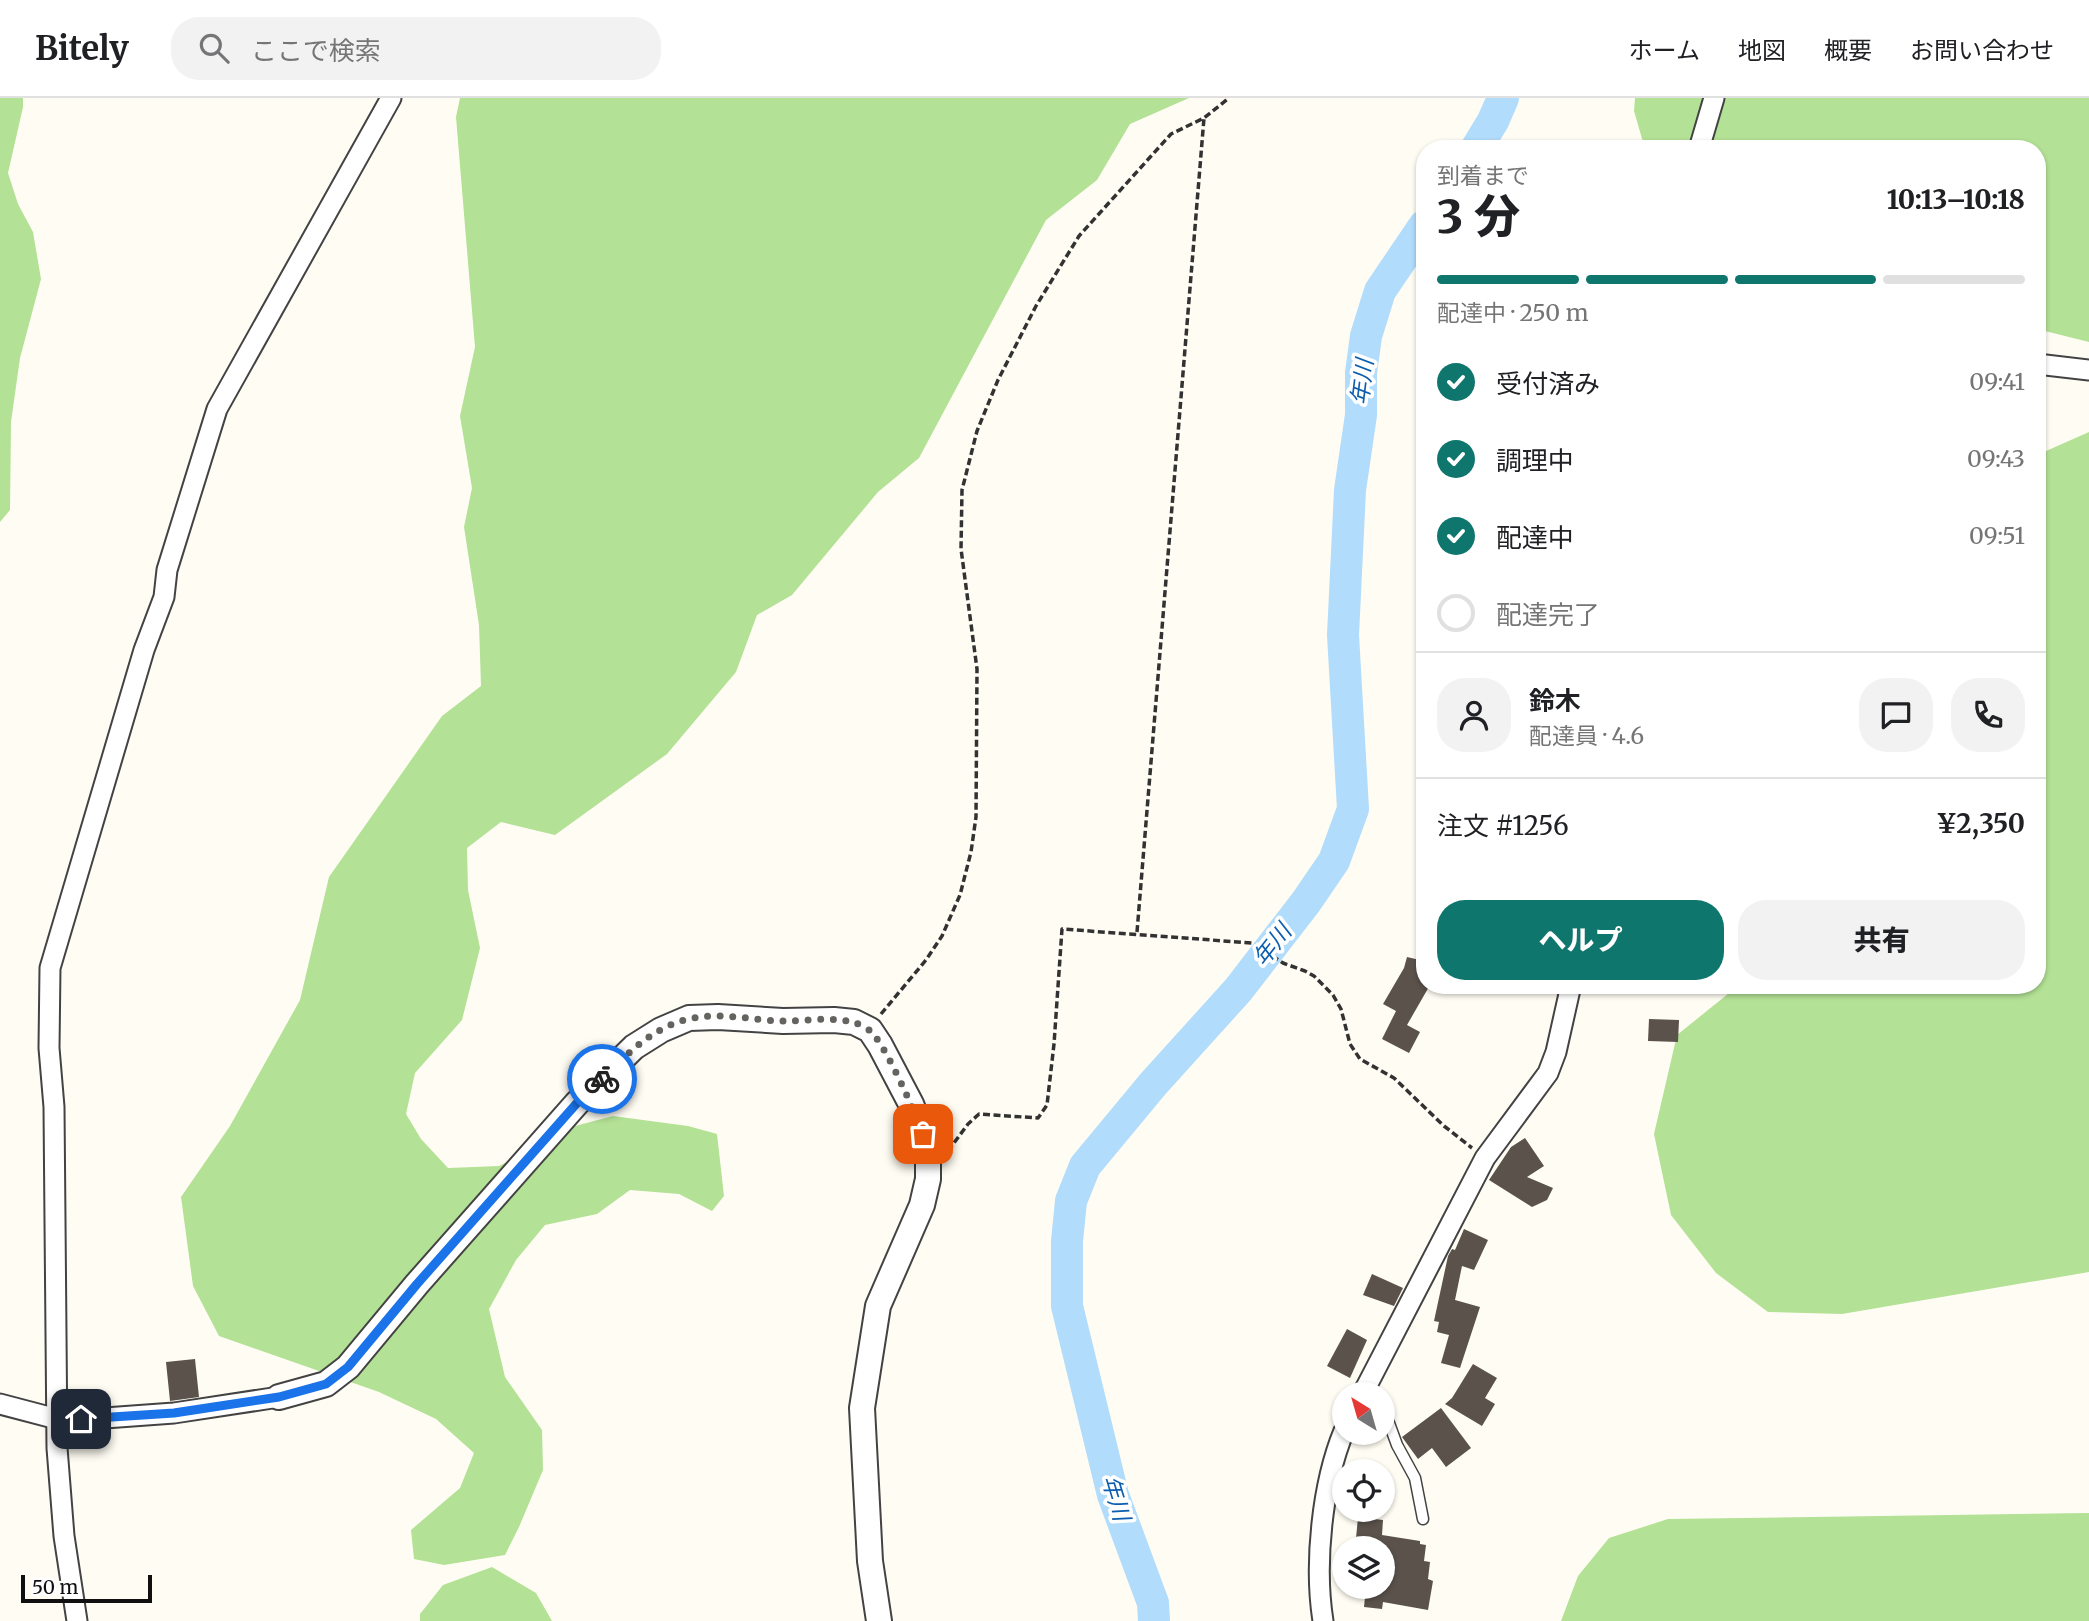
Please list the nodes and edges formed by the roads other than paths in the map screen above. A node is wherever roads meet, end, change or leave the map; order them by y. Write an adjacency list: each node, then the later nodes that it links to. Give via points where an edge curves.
1 (391, 98): 10 (street, via 217,409 50,968)
2 (1714, 98): 3 (street)
3 (1702, 140)
4 (2046, 365): 5 (street)
5 (2089, 370)
6 (1569, 994): 7 (street, via 1548,1073 1485,1158)
7 (1374, 1382)
8 (279, 1397): 10 (street, via 174,1413); 15 (street, via 326,1384 348,1367 577,1103 634,1047 690,1018 854,1022 870,1030 880,1045 915,1114 928,1153 922,1205 878,1306 862,1408)
9 (0, 1404): 10 (street)
10 (57, 1419): 14 (street, via 64,1536)
11 (1395, 1440): 13 (lane, via 1415,1478)
12 (1338, 1446): 16 (street, via 1323,1516)
13 (1423, 1519)
14 (77, 1621)
15 (878, 1621)
16 (1323, 1621)

